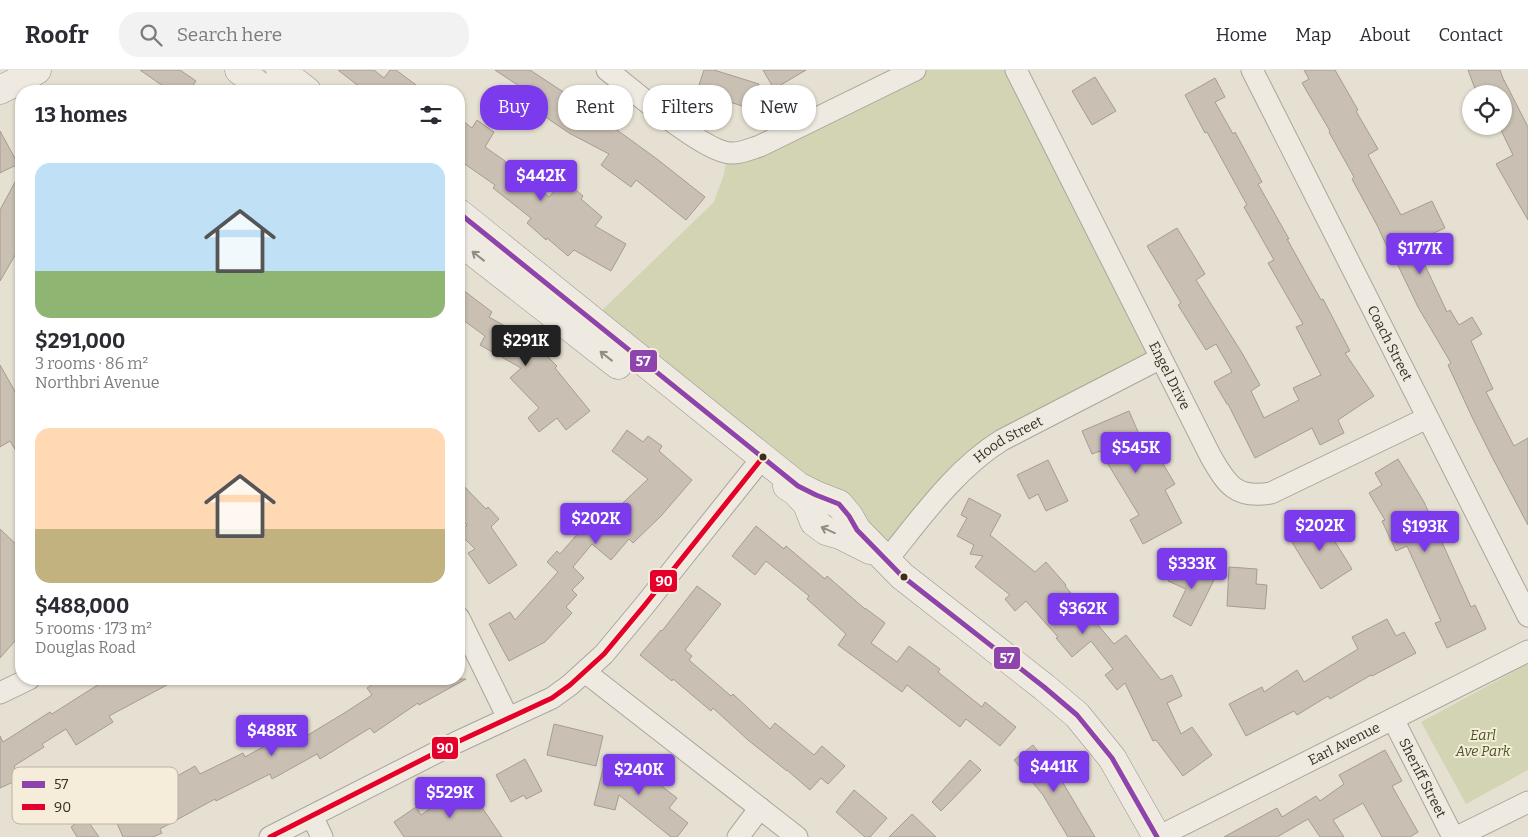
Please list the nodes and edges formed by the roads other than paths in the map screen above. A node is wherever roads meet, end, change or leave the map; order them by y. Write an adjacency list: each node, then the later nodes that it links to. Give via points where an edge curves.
1 (239, 70): 10 (street)
2 (280, 70): 11 (street)
3 (608, 70): 4 (street, via 686,132 728,153 760,146)
4 (915, 70)
5 (1016, 70): 15 (street, Engel Drive)
6 (1252, 70): 16 (street, Coach Street)
7 (32, 80): 9 (street)
8 (15, 85): 12 (street)
9 (16, 85)
10 (258, 85)
11 (299, 85)
12 (0, 90)
13 (465, 218): 17 (street)
14 (465, 246): 17 (street, one-way to 14, via 653,392)
15 (1161, 358): 16 (street, Engel Drive, via 1220,473 1225,481 1244,494 1271,494); 18 (street, Hood Street, via 984,451 953,480)
16 (1427, 418): 19 (street, Coach Street)
17 (759, 461): 18 (street, via 796,492 814,522); 22 (street, via 644,606)
18 (886, 561): 34 (street, via 1076,716 1112,758)
19 (1528, 616)
20 (465, 630): 25 (street)
21 (1528, 651): 26 (street, Earl Avenue)
22 (585, 672): 25 (street, via 552,698); 28 (street)
23 (17, 685): 24 (street)
24 (0, 693)
25 (508, 718): 29 (street)
26 (1393, 719): 34 (street, Earl Avenue); 35 (street, Sheriff Street)
27 (1528, 802): 36 (street)
28 (760, 808): 32 (street); 33 (street)
29 (312, 816): 30 (street); 31 (street)
30 (270, 837)
31 (322, 837)
32 (738, 837)
33 (797, 837)
34 (1157, 837)
35 (1454, 837)
36 (1457, 837)

